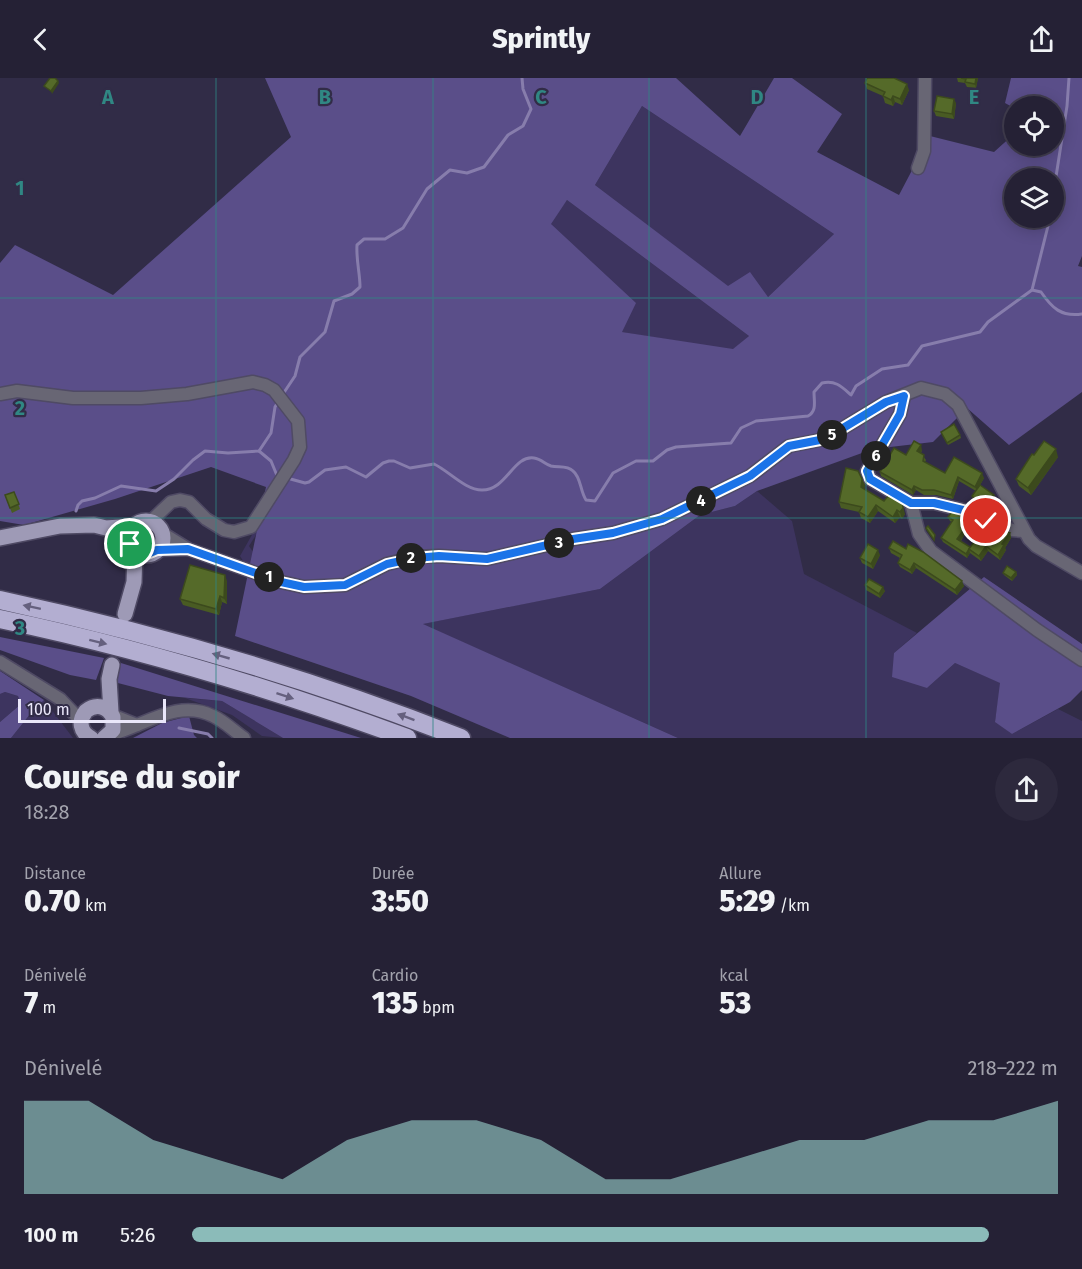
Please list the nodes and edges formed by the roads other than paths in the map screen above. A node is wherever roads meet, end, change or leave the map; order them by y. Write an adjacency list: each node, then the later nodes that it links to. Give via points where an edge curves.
1 (925, 78): 2 (street, via 924,151)
2 (918, 168)
3 (0, 394): 7 (street, via 17,391 73,398 141,398 253,382 274,390 298,421 300,447 251,526 234,532 215,525 189,502 180,500 163,508)
4 (904, 396): 5 (street, via 900,414 867,471 870,479); 9 (street, via 929,388 958,405); 11 (street, via 886,402 825,439 789,446 750,476 662,519 613,533 487,559 415,558 387,564 345,585 304,587)
5 (911, 503): 9 (street, via 934,503 967,511 986,521); 17 (street, via 919,534 931,550)
6 (134, 526): 7 (main road, via 143,521); 8 (main road); 12 (main road, via 130,533)
7 (157, 527): 11 (street); 12 (main road, via 162,542)
8 (106, 528): 10 (main road, via 60,526); 12 (main road)
9 (1023, 531): 13 (street, via 1036,546)
10 (0, 537)
11 (188, 549): 12 (street)
12 (143, 550): 15 (main road)
13 (1082, 573)
14 (0, 600): 28 (highway, one-way to 14, via 350,697 220,656)
15 (125, 614)
16 (0, 619): 27 (highway, one-way to 27, via 219,675)
17 (1082, 660)
18 (0, 662): 19 (street)
19 (88, 712): 20 (main road, via 101,706); 20 (main road, via 110,672); 24 (main road, via 83,732)
20 (111, 714): 21 (street); 23 (main road, via 114,726)
21 (137, 725): 22 (street, via 182,710 213,716); 23 (street)
22 (227, 725): 25 (street); 26 (street)
23 (106, 736)
24 (91, 738)
25 (237, 738)
26 (244, 738)
27 (408, 738)
28 (461, 738)

